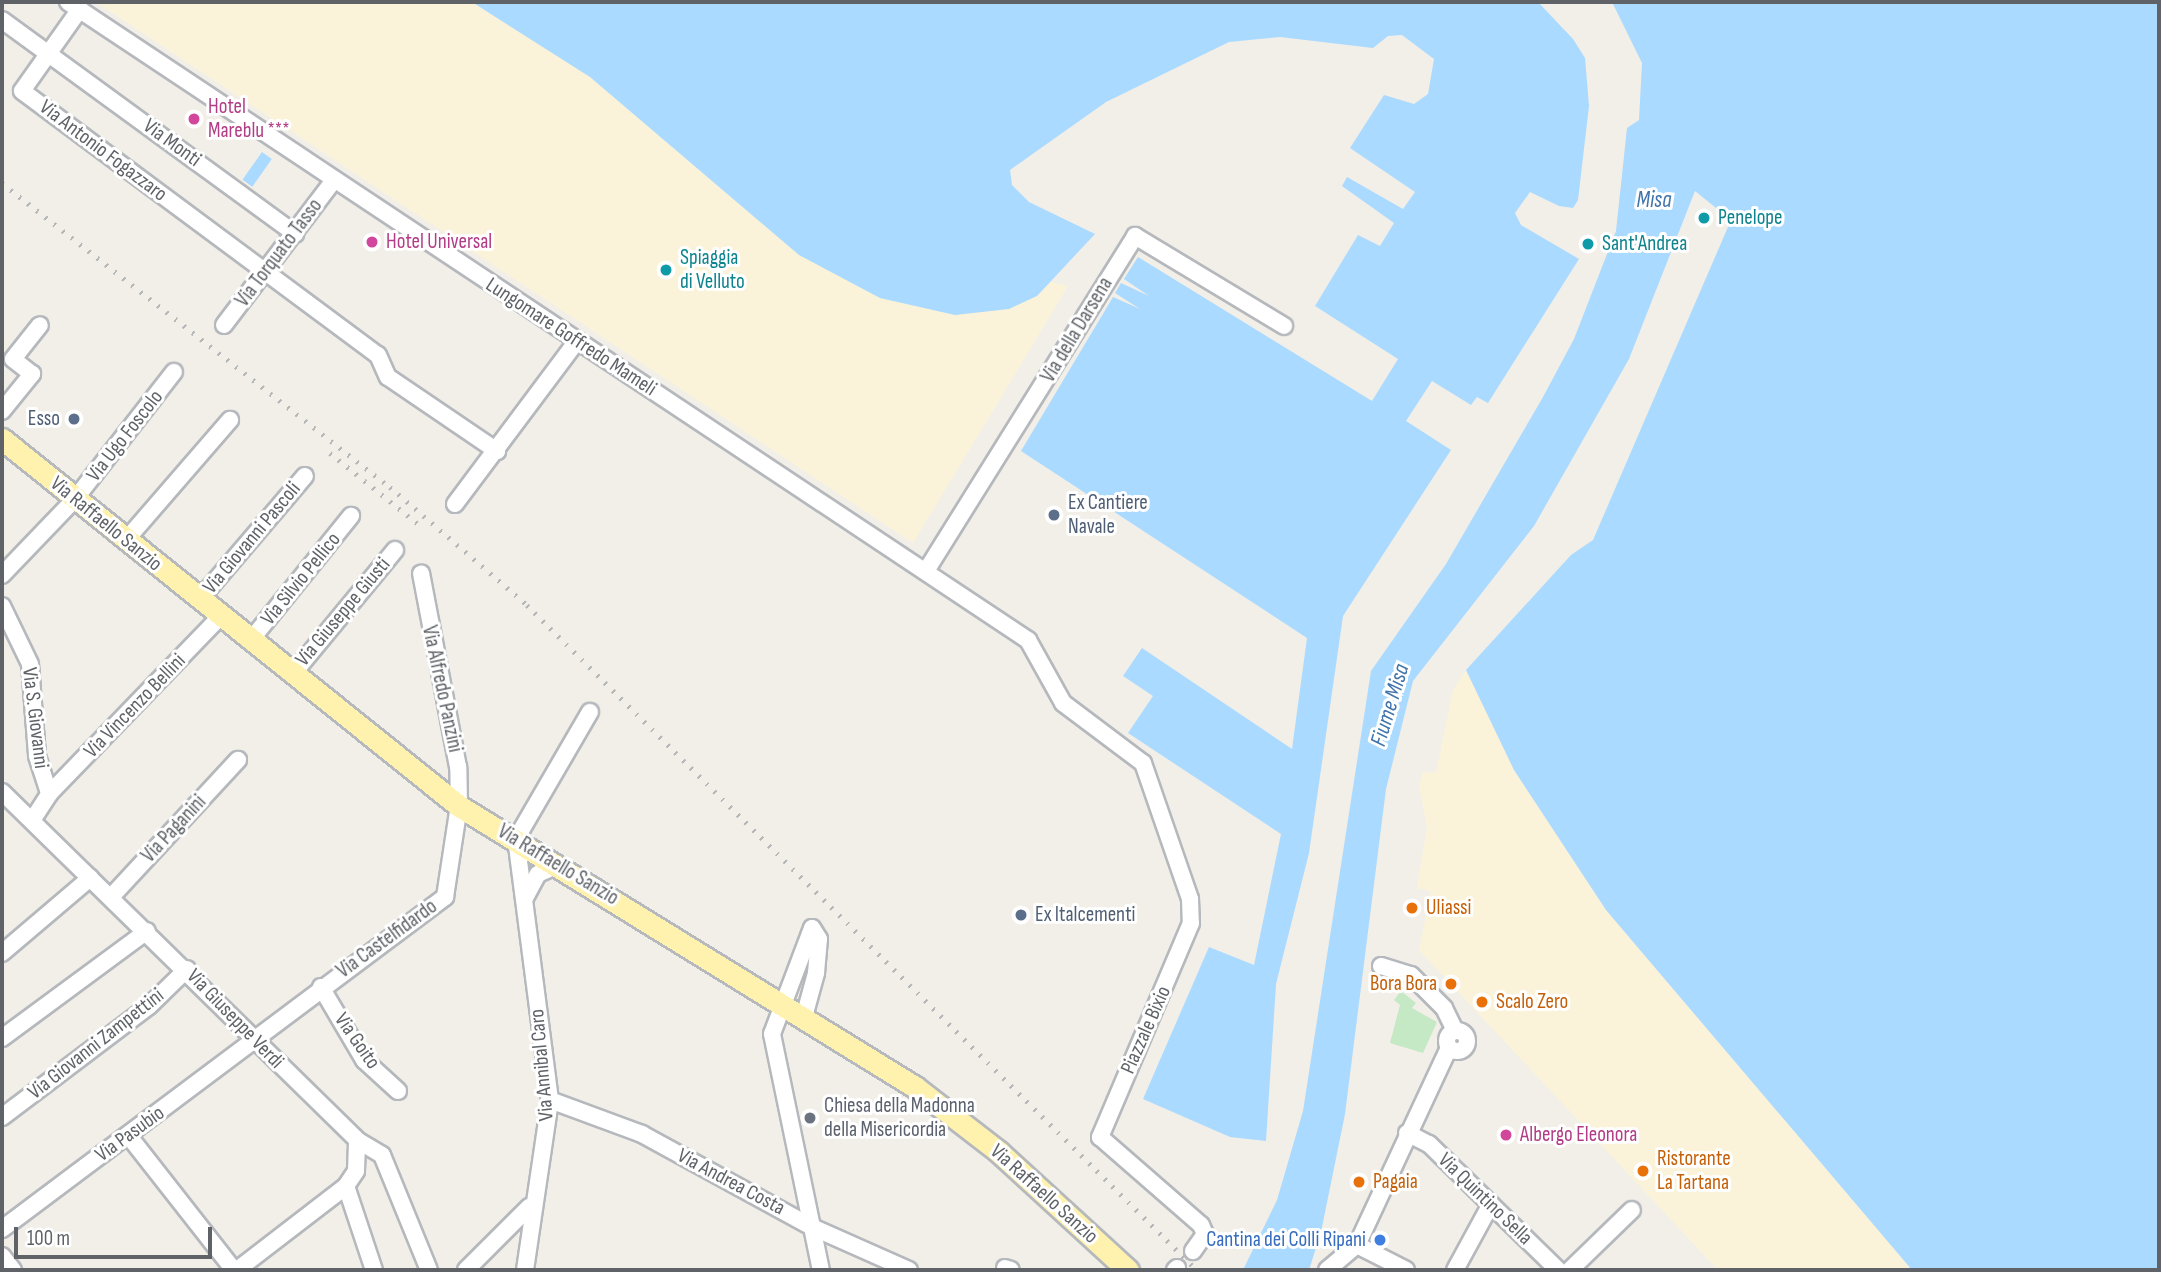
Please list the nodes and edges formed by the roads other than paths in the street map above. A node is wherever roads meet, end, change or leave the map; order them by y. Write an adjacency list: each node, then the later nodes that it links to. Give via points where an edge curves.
1 (74, 6): 3 (street, Via Antonio Fogazzaro); 4 (street, Lungomare Goffredo Mameli)
2 (2, 20): 3 (street, Via Monti)
3 (49, 53): 5 (street, Via Monti); 6 (street, Via Antonio Fogazzaro, via 22,91)
4 (334, 180): 5 (street, Via Torquato Tasso); 10 (street, Lungomare Goffredo Mameli)
5 (295, 233): 6 (street, Via Torquato Tasso)
6 (265, 272): 8 (street, Via Torquato Tasso); 15 (street, via 377,355 388,377)
7 (40, 325): 12 (street, via 13,359 32,374)
8 (224, 325)
9 (1284, 326): 22 (street, Via della Darsena, via 1135,236)
10 (577, 341): 15 (street); 22 (street, Lungomare Goffredo Mameli)
11 (174, 372): 17 (street, Via Ugo Foscolo)
12 (2, 411)
13 (230, 420): 20 (street)
14 (2, 439): 17 (main road, Via Raffaello Sanzio)
15 (497, 451): 18 (street)
16 (305, 476): 25 (street, Via Giovanni Pascoli)
17 (75, 499): 20 (main road, Via Raffaello Sanzio); 24 (street)
18 (455, 504)
19 (351, 516): 28 (street, Via Silvio Pellico)
20 (126, 540): 25 (main road, Via Raffaello Sanzio)
21 (395, 550): 29 (street, Via Giuseppe Giusti)
22 (926, 571): 41 (street, Lungomare Goffredo Mameli, via 1037,650 1063,703 1143,763 1190,899)
23 (421, 573): 34 (street, Via Alfredo Panzini, via 458,767)
24 (2, 575)
25 (200, 600): 27 (main road, Via Raffaello Sanzio)
26 (2, 606): 33 (street, Via S. Giovanni, via 30,664 37,756)
27 (220, 617): 28 (main road, Via Raffaello Sanzio); 33 (street, Via Vincenzo Bellini)
28 (250, 641): 29 (main road, Via Raffaello Sanzio)
29 (292, 675): 34 (main road, Via Raffaello Sanzio)
30 (590, 712): 36 (street)
31 (238, 760): 39 (street, Via Paganini)
32 (2, 792): 35 (street, Via Giuseppe Verdi)
33 (48, 794): 35 (street, Via Vincenzo Bellini)
34 (459, 806): 36 (main road, Via Raffaello Sanzio); 46 (street, Via Castelfidardo, via 445,897)
35 (33, 819): 38 (street, Via Giuseppe Verdi)
36 (516, 839): 37 (main road, Via Raffaello Sanzio); 40 (street, Via Annibal Caro)
37 (558, 865): 40 (street, via 538,874); 47 (main road, Via Raffaello Sanzio)
38 (90, 878): 39 (street, Via Giuseppe Verdi); 43 (street)
39 (111, 897): 42 (street, Via Giuseppe Verdi)
40 (524, 900): 52 (street, Via Annibal Caro)
41 (1191, 923): 65 (street, Piazzale Bixio, via 1100,1137 1201,1225 1205,1234)
42 (147, 930): 45 (street, Via Giuseppe Verdi); 49 (street)
43 (6, 944)
44 (1381, 966): 54 (street, via 1411,975 1444,1008 1455,1031 1447,1038 1449,1048)
45 (187, 969): 50 (street, Via Giuseppe Verdi); 53 (street, Via Giovanni Zampettini, via 149,1006)
46 (321, 987): 50 (street, Via Castelfidardo); 51 (street, Via Goito, via 365,1060)
47 (781, 1003): 48 (main road, Via Raffaello Sanzio); 48 (street, via 797,982 805,932 816,929 816,973); 61 (street, via 772,1034)
48 (804, 1017): 76 (main road, Via Raffaello Sanzio, via 958,1118)
49 (2, 1038)
50 (258, 1041): 55 (street, Via Pasubio); 56 (street, Via Giuseppe Verdi)
51 (398, 1091)
52 (550, 1100): 59 (street, Via Annibal Caro); 61 (street, Via Andrea Costa, via 642,1134)
53 (2, 1116)
54 (1407, 1133): 58 (street, Via Quintino Sella, via 1429,1144); 63 (street)
55 (128, 1135): 62 (street, Via Pasubio); 69 (street)
56 (357, 1140): 57 (street, via 356,1171); 71 (street, Via Giuseppe Verdi, via 382,1156 394,1176)
57 (346, 1186): 69 (street); 70 (street)
58 (1491, 1203): 78 (street); 79 (street, Via Quintino Sella)
59 (530, 1205): 64 (street); 73 (street, Via Annibal Caro)
60 (1632, 1210): 79 (street)
61 (812, 1227): 74 (street); 75 (street, Via Andrea Costa)
62 (2, 1229)
63 (1357, 1245): 67 (street); 77 (street)
64 (492, 1251): 72 (street); 73 (street, via 517,1258)
65 (1193, 1251)
66 (2, 1256): 68 (street)
67 (1334, 1268)
68 (13, 1270)
69 (236, 1270)
70 (374, 1270)
71 (429, 1270)
72 (466, 1270)
73 (525, 1270)
74 (821, 1270)
75 (909, 1270)
76 (1128, 1270)
77 (1406, 1270)
78 (1455, 1270)
79 (1560, 1270)

